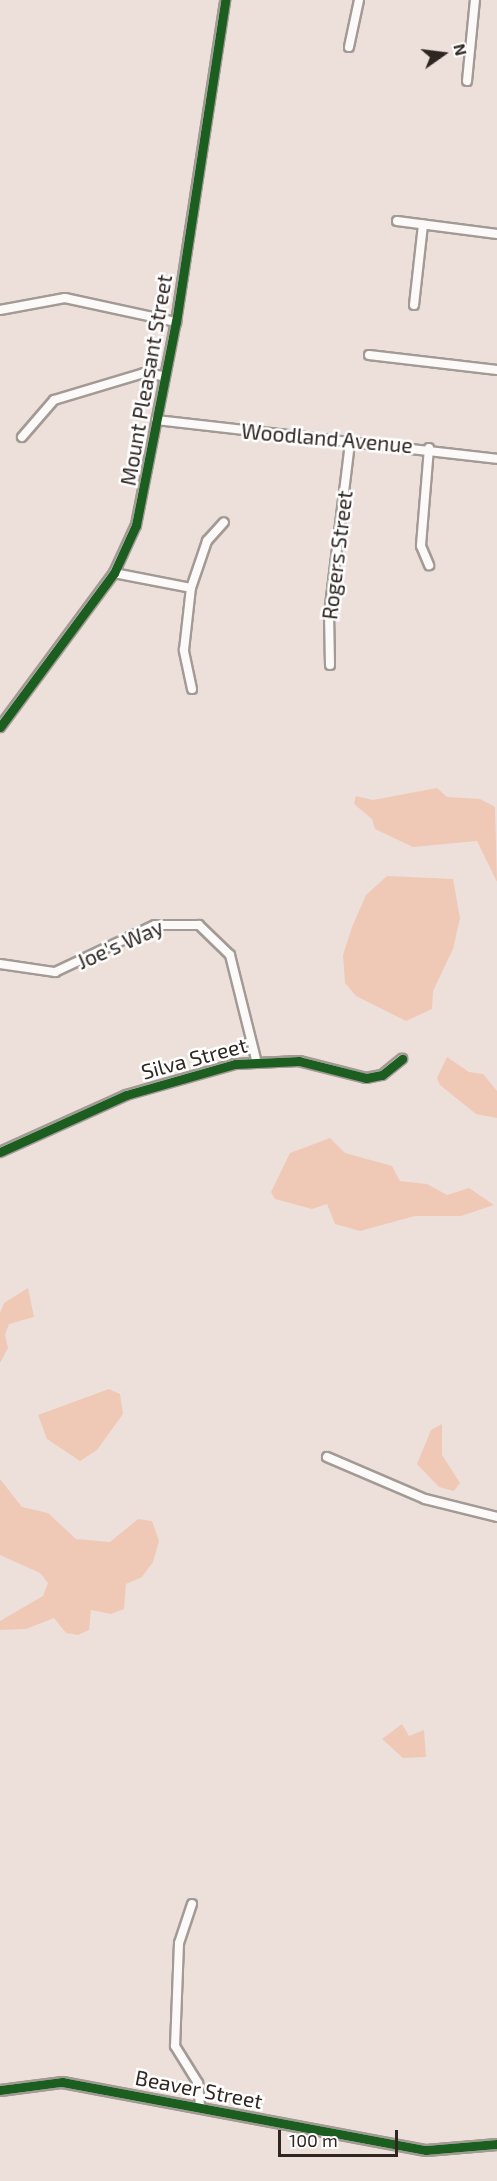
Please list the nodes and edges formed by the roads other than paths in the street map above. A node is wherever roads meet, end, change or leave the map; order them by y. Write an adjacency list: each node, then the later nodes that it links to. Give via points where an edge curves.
1 (225, 0): 11 (street, Mount Pleasant Street)
2 (359, 0): 4 (street)
3 (475, 0): 5 (street)
4 (349, 47)
5 (467, 81)
6 (397, 221): 7 (street)
7 (423, 225): 8 (street); 9 (street)
8 (497, 234)
9 (414, 305)
10 (0, 310): 11 (street, via 65,298)
11 (176, 322): 14 (street, Mount Pleasant Street)
12 (369, 355): 13 (street)
13 (497, 370)
14 (163, 376): 15 (street, Mount Pleasant Street); 16 (street, via 144,372 54,400)
15 (156, 420): 17 (street, Woodland Avenue); 22 (street, Mount Pleasant Street, via 136,525)
16 (22, 437)
17 (350, 444): 18 (street, Woodland Avenue); 24 (street, Rogers Street, via 329,614)
18 (429, 448): 19 (street, Woodland Avenue); 21 (street, via 421,546)
19 (497, 459)
20 (224, 522): 23 (street, via 207,541)
21 (429, 565)
22 (114, 573): 23 (street); 26 (street, Mount Pleasant Street)
23 (191, 588): 25 (street, via 184,650)
24 (330, 665)
25 (192, 689)
26 (0, 727)
27 (0, 964): 28 (street, Joe's Way, via 55,972 155,925 199,925 230,955)
28 (256, 1059): 29 (street, Silva Street, via 299,1061 366,1078 382,1075); 30 (street, Silva Street, via 126,1095)
29 (402, 1059)
30 (0, 1152)
31 (327, 1457): 32 (street, via 425,1499)
32 (497, 1517)
33 (192, 1904): 35 (street, via 179,1943 175,2046 198,2084)
34 (0, 2090): 35 (street, Beaver Street, via 62,2082)
35 (200, 2107): 36 (street, Beaver Street, via 426,2150 473,2150)
36 (497, 2144)

